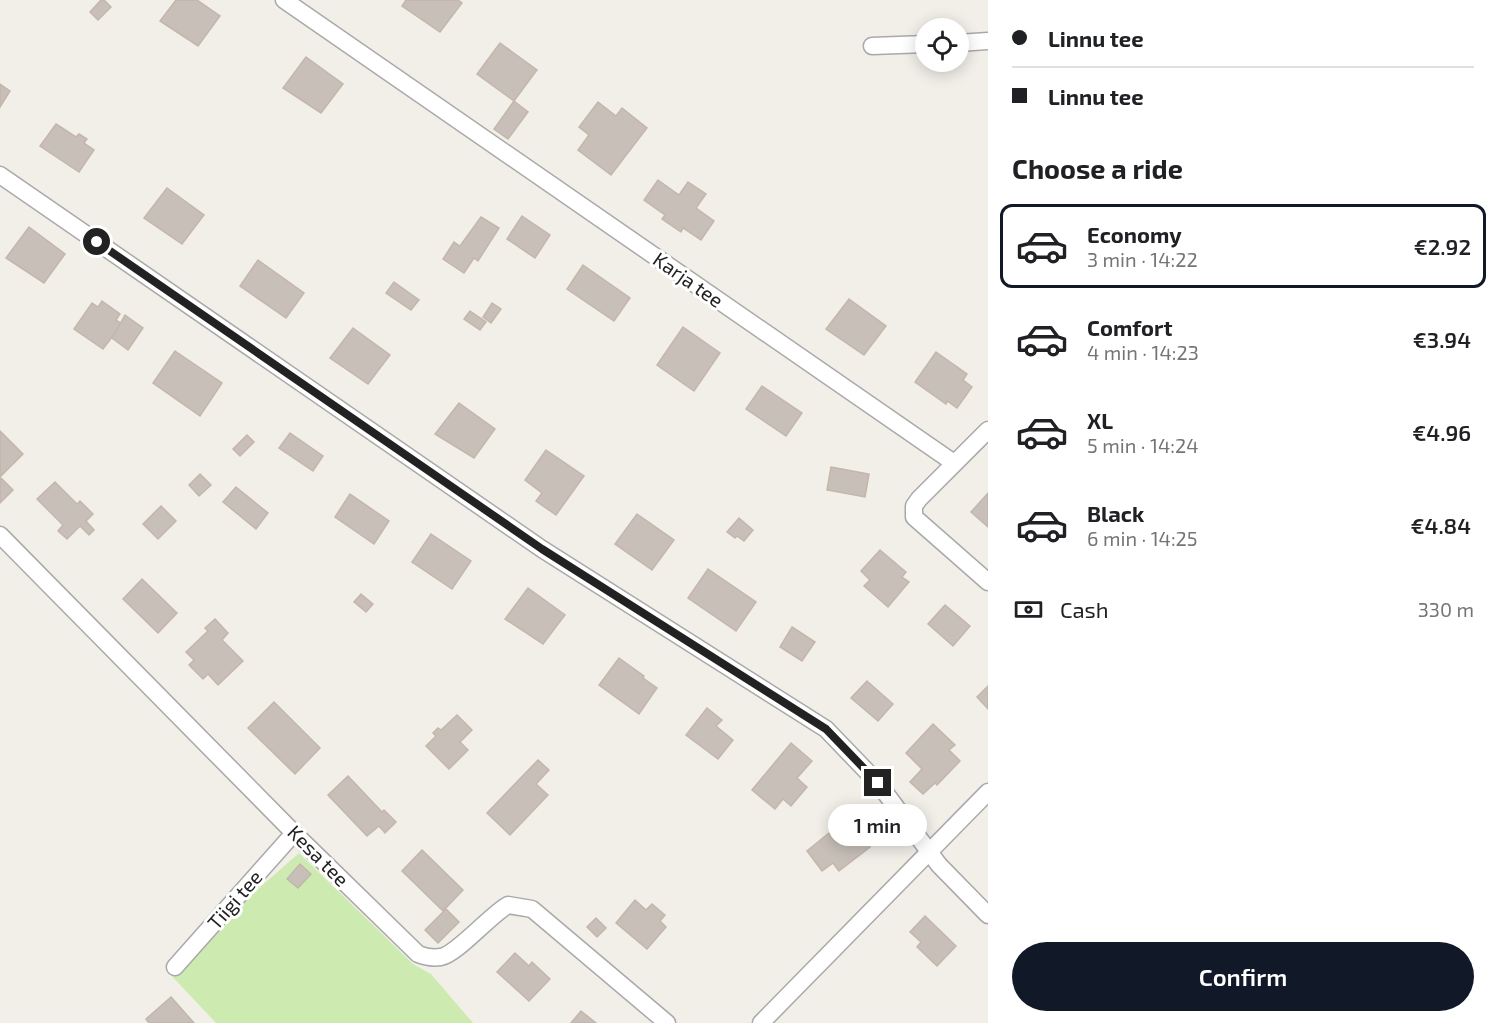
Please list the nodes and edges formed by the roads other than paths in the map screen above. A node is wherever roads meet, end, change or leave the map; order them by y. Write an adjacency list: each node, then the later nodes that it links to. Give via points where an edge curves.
1 (284, 0): 8 (street, Karja tee)
2 (988, 41): 3 (street)
3 (969, 42)
4 (915, 44): 5 (street)
5 (872, 46)
6 (0, 175): 13 (street, via 542,549 826,729 878,783)
7 (988, 430): 8 (street)
8 (954, 463): 10 (street, via 919,499 914,517)
9 (0, 535): 12 (street, Kesa tee)
10 (988, 582)
11 (988, 792): 13 (street)
12 (294, 833): 15 (street, Tiigi tee); 16 (street, Kesa tee, via 418,954 442,957 452,952 508,905 532,909)
13 (929, 850): 14 (street); 17 (street)
14 (988, 915)
15 (175, 968)
16 (667, 1023)
17 (761, 1023)

